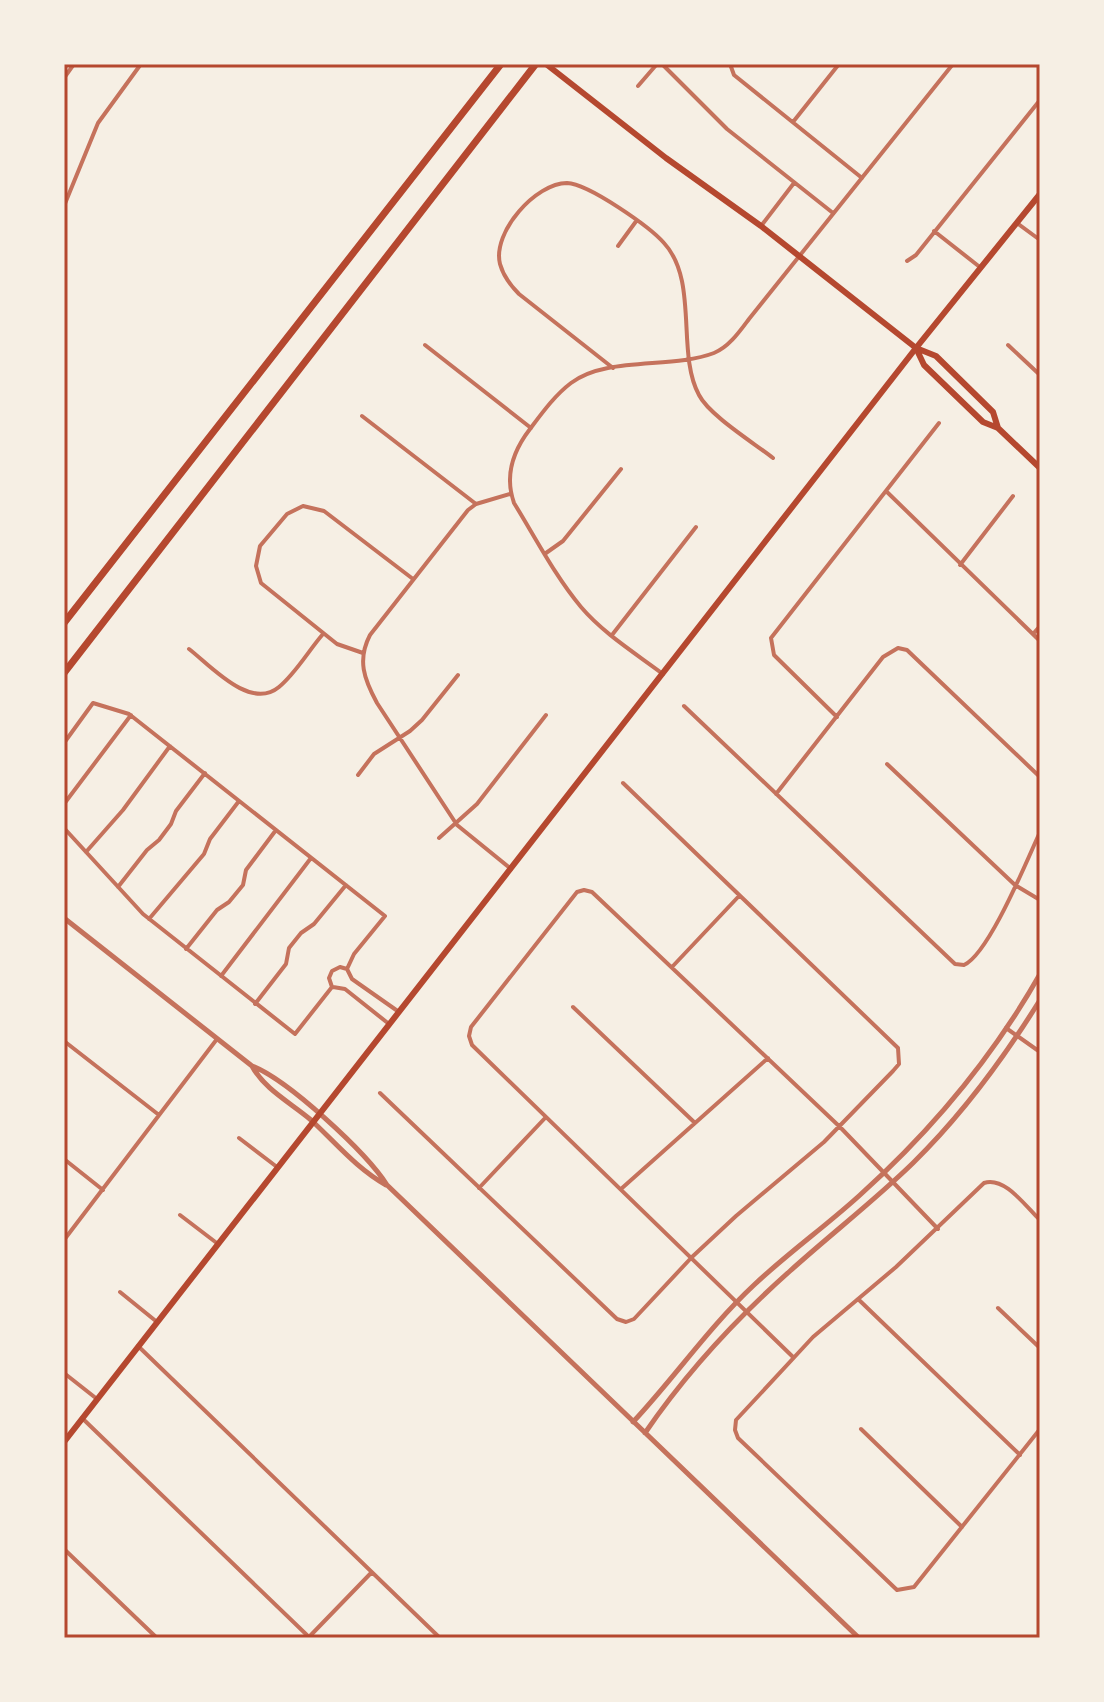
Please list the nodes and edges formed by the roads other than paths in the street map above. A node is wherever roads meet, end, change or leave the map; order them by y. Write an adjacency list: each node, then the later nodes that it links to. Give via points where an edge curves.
1 (74, 64): 10 (street)
2 (141, 64): 17 (street, via 98,123)
3 (501, 64): 49 (highway)
4 (546, 64): 21 (main road)
5 (660, 64): 11 (street); 15 (street, via 727,129)
6 (839, 64): 13 (street)
7 (953, 64): 14 (street)
8 (535, 65): 57 (highway)
9 (730, 66): 13 (street, via 734,75)
10 (64, 78)
11 (638, 86)
12 (1040, 100): 22 (street)
13 (793, 122): 14 (street)
14 (862, 178): 18 (street)
15 (794, 183): 18 (street); 21 (street)
16 (1040, 194): 20 (main road)
17 (64, 206)
18 (833, 213): 25 (street)
19 (637, 220): 24 (street); 31 (street, via 674,257); 32 (street, via 578,185 553,185 529,201 503,237 500,259 508,283)
20 (1017, 223): 23 (street); 27 (main road)
21 (761, 226): 25 (main road)
22 (934, 231): 26 (street); 27 (street)
23 (1040, 240)
24 (618, 246)
25 (799, 255): 30 (main road); 31 (street, via 733,339 717,352)
26 (907, 261)
27 (981, 268): 30 (main road)
28 (425, 345): 36 (street)
29 (1008, 345): 33 (street)
30 (916, 348): 37 (main road, via 924,365 983,422); 37 (main road, via 936,356 993,412); 58 (main road)
31 (690, 359): 32 (street); 38 (street, via 701,399)
32 (613, 368): 36 (street, via 573,382)
33 (1040, 375)
34 (362, 416): 44 (street)
35 (939, 423): 41 (street)
36 (531, 428): 42 (street, via 510,466)
37 (998, 428): 39 (main road)
38 (773, 458)
39 (1040, 468)
40 (621, 469): 46 (street, via 563,541)
41 (886, 491): 47 (street); 63 (street, via 771,638 774,655)
42 (510, 494): 44 (street); 46 (street)
43 (1013, 496): 47 (street)
44 (476, 504): 48 (street)
45 (696, 527): 53 (street)
46 (546, 553): 53 (street, via 580,606)
47 (960, 565): 52 (street)
48 (413, 579): 51 (street, via 324,511 303,506 287,514 260,546 256,566 261,583); 56 (street, via 370,635)
49 (64, 623)
50 (1040, 626): 52 (street)
51 (323, 634): 55 (street, via 281,685 266,693 246,691); 56 (street)
52 (1033, 634): 54 (street)
53 (612, 635): 58 (street)
54 (1040, 641)
55 (189, 649)
56 (363, 653): 64 (street, via 367,685)
57 (64, 673)
58 (663, 674): 82 (main road)
59 (458, 675): 64 (street)
60 (684, 706): 72 (street)
61 (131, 715): 65 (street, via 93,703); 66 (street); 74 (street)
62 (546, 715): 75 (street)
63 (837, 717): 70 (street, via 883,657 898,648 907,650); 72 (street)
64 (400, 738): 69 (street, via 374,754); 75 (street)
65 (64, 743)
66 (170, 746): 68 (street); 80 (street)
67 (887, 764): 84 (street)
68 (205, 773): 73 (street); 85 (street, via 159,840)
69 (358, 775)
70 (1040, 777)
71 (623, 783): 86 (street)
72 (776, 794): 84 (street, via 955,964 964,965 977,956)
73 (239, 801): 77 (street); 89 (street, via 204,854)
74 (64, 804)
75 (457, 825): 79 (street); 82 (street)
76 (64, 828): 80 (street)
77 (276, 830): 81 (street); 90 (street, via 246,870 243,885)
78 (1040, 832): 84 (street)
79 (439, 838)
80 (86, 852): 85 (street)
81 (311, 858): 83 (street); 94 (street)
82 (511, 869): 99 (main road)
83 (346, 885): 92 (street, via 385,916); 97 (street, via 289,948 286,964)
84 (1015, 885): 87 (street)
85 (118, 887): 89 (street)
86 (740, 895): 91 (street); 114 (street, via 898,1048 893,1071)
87 (1040, 900)
88 (64, 918): 103 (street)
89 (149, 919): 90 (street)
90 (186, 949): 94 (street)
91 (672, 967): 106 (street); 111 (street, via 592,892 577,892 569,899 469,1036 472,1045)
92 (347, 969): 95 (street, via 332,971); 99 (street, via 352,979)
93 (1040, 974): 101 (street)
94 (221, 976): 97 (street)
95 (332, 987): 97 (street, via 295,1034); 100 (street, via 345,989)
96 (1040, 1000): 102 (street)
97 (255, 1004)
98 (573, 1007): 113 (street)
99 (399, 1012): 100 (main road)
100 (389, 1024): 109 (main road)
101 (1006, 1028): 102 (street); 118 (street, via 951,1102)
102 (1017, 1036): 105 (street); 119 (street, via 953,1119)
103 (217, 1039): 107 (street); 110 (street)
104 (64, 1041): 110 (street)
105 (1040, 1052)
106 (768, 1058): 113 (street); 114 (street)
107 (252, 1066): 109 (street); 112 (street, via 258,1079)
108 (380, 1093): 121 (street)
109 (318, 1114): 112 (main road); 120 (street)
110 (159, 1115): 123 (street)
111 (546, 1117): 121 (street); 122 (street)
112 (312, 1122): 117 (main road); 120 (street, via 370,1176)
113 (694, 1122): 122 (street)
114 (840, 1127): 118 (street); 129 (street)
115 (239, 1138): 117 (street)
116 (64, 1159): 123 (street)
117 (277, 1167): 128 (main road)
118 (885, 1172): 119 (street); 132 (street)
119 (893, 1182): 126 (street); 134 (street)
120 (387, 1185): 142 (street)
121 (479, 1188): 129 (street, via 626,1322)
122 (621, 1189): 129 (street)
123 (103, 1190): 127 (street)
124 (180, 1215): 128 (street)
125 (1040, 1220): 126 (street, via 1001,1183 991,1181)
126 (938, 1229): 131 (street)
127 (64, 1240)
128 (218, 1244): 135 (main road)
129 (692, 1257): 132 (street)
130 (120, 1292): 135 (street)
131 (858, 1299): 138 (street); 147 (street)
132 (738, 1301): 134 (street); 142 (street)
133 (998, 1308): 137 (street)
134 (747, 1311): 138 (street); 145 (street)
135 (157, 1322): 136 (main road)
136 (138, 1346): 140 (main road); 150 (street)
137 (1040, 1348)
138 (793, 1357): 148 (street, via 736,1420 738,1438 897,1590 914,1587)
139 (64, 1373): 140 (street)
140 (97, 1399): 141 (main road)
141 (82, 1418): 146 (main road); 152 (street)
142 (633, 1422): 145 (street)
143 (861, 1429): 148 (street)
144 (1040, 1429): 147 (street)
145 (645, 1433): 154 (street)
146 (64, 1442)
147 (1020, 1455): 148 (street)
148 (962, 1527)
149 (64, 1549): 151 (street)
150 (372, 1572): 152 (street); 153 (street)
151 (157, 1638)
152 (309, 1638)
153 (440, 1638)
154 (859, 1638)

